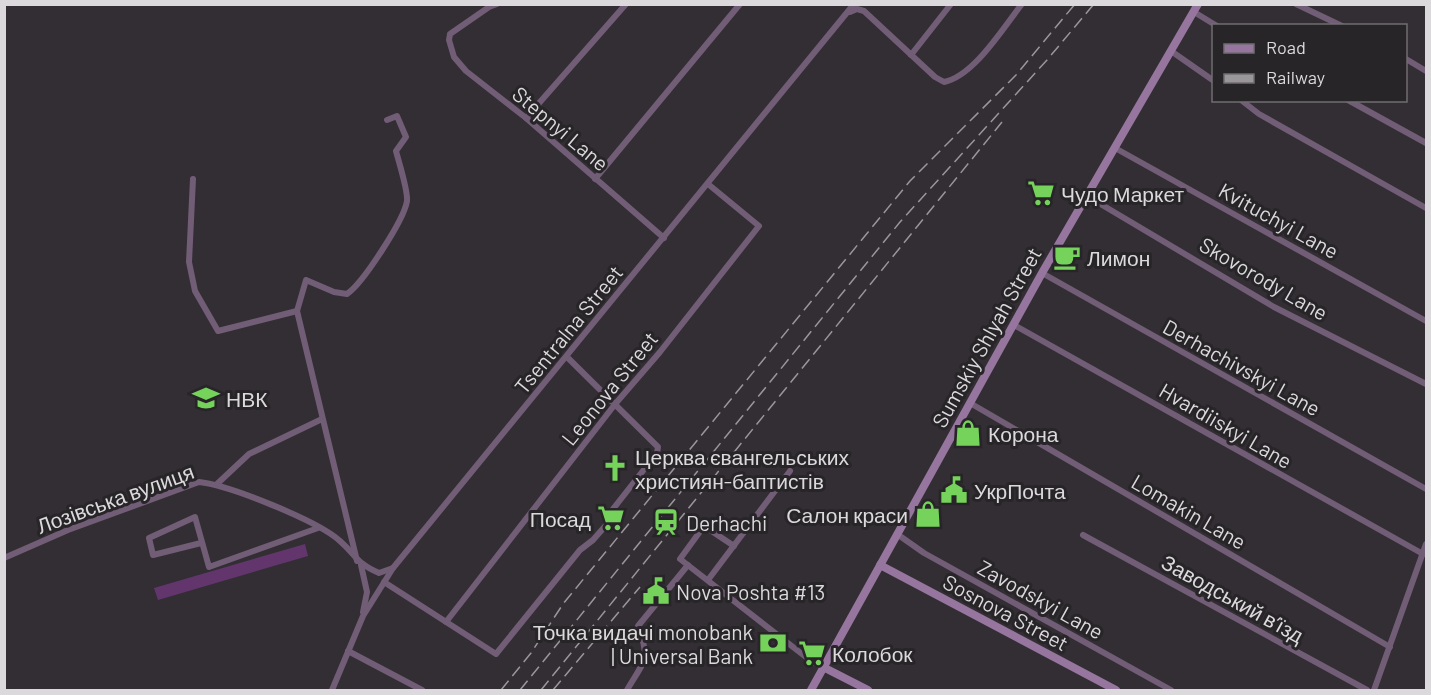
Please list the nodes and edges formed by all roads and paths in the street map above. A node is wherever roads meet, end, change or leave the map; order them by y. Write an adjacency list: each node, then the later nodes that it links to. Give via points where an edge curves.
1 (497, 4): 9 (street)
2 (626, 4): 22 (street)
3 (740, 4): 27 (street)
4 (854, 4): 12 (street, Tsentralna Street)
5 (860, 4): 11 (street)
6 (951, 4): 16 (street)
7 (1023, 4): 16 (street, via 962,76 944,82)
8 (1296, 4): 14 (street)
9 (489, 6): 22 (street, Stepnyi Lane, via 450,34 454,57)
10 (1196, 8): 13 (street); 15 (main road, Sumskiy Shlyah Street)
11 (864, 11): 12 (street); 16 (street)
12 (850, 12): 28 (street, Tsentralna Street)
13 (1215, 24)
14 (1338, 24)
15 (1171, 51): 19 (street); 25 (main road, Sumskiy Shlyah Street)
16 (911, 55)
17 (1407, 60): 18 (street)
18 (1426, 71)
19 (1212, 80)
20 (1244, 102): 30 (street)
21 (1352, 102): 24 (street)
22 (526, 118): 27 (street, Stepnyi Lane)
23 (387, 120): 33 (street, via 398,116 406,136 396,151 407,201 356,288 347,294 334,292 306,280)
24 (1426, 143)
25 (1115, 148): 29 (main road, Sumskiy Shlyah Street); 34 (street, Kvituchyi Lane)
26 (193, 179): 33 (street, via 189,262 195,291 214,328 218,331)
27 (595, 179): 31 (street, Stepnyi Lane)
28 (708, 184): 31 (street, Tsentralna Street); 38 (street, Leonova Street, via 759,226)
29 (1087, 196): 32 (main road, Sumskiy Shlyah Street); 37 (street, Skovorody Lane, via 1274,306)
30 (1426, 208)
31 (664, 238): 36 (street, Tsentralna Street)
32 (1042, 273): 35 (main road, Sumskiy Shlyah Street); 43 (street, Derhachivskyi Lane)
33 (297, 311): 40 (street)
34 (1426, 321)
35 (1014, 325): 39 (main road, Sumskiy Shlyah Street); 50 (street, Hvardiiskyi Lane)
36 (567, 357): 38 (street); 55 (street, Tsentralna Street)
37 (1426, 384)
38 (616, 403): 59 (street, Leonova Street); 59 (street, via 658,447 613,509 607,524 580,550 500,652 492,654)
39 (970, 404): 45 (main road, Sumskiy Shlyah Street); 60 (street, Lomakin Lane)
40 (322, 419): 42 (street, via 249,454); 52 (street)
41 (790, 471): 49 (street)
42 (217, 484): 44 (street, Лозівська вулиця); 51 (street, Лозівська вулиця, via 200,482)
43 (1426, 489)
44 (318, 528): 47 (street, via 209,567); 52 (street, Лозівська вулиця, via 340,540)
45 (897, 534): 54 (main road, Sumskiy Shlyah Street); 69 (street, Zavodskyi Lane, via 924,553)
46 (1083, 535): 70 (street, Заводський в’їзд)
47 (201, 543): 47 (street, via 195,517 149,538 153,555)
48 (1426, 544): 50 (street)
49 (734, 546): 53 (street, via 704,526 680,559); 56 (street)
50 (1423, 554): 60 (street)
51 (4, 558)
52 (359, 563): 55 (street, via 379,573); 58 (street, via 367,592)
53 (688, 565): 56 (street); 65 (street, via 638,626 646,657)
54 (880, 565): 62 (main road, Sumskiy Shlyah Street); 68 (main road, Sosnova Street)
55 (393, 568): 57 (street, Tsentralna Street)
56 (708, 580): 62 (street)
57 (384, 582): 58 (street, Tsentralna Street); 59 (street)
58 (363, 616): 61 (street, Tsentralna Street)
59 (446, 622)
60 (1390, 647): 71 (street)
61 (348, 651): 63 (street, Tsentralna Street); 64 (street)
62 (824, 667): 66 (main road, Sumskiy Shlyah Street); 67 (main road)
63 (332, 690)
64 (422, 690)
65 (627, 690)
66 (811, 690)
67 (868, 690)
68 (1116, 690)
69 (1171, 690)
70 (1367, 690)
71 (1374, 690)

